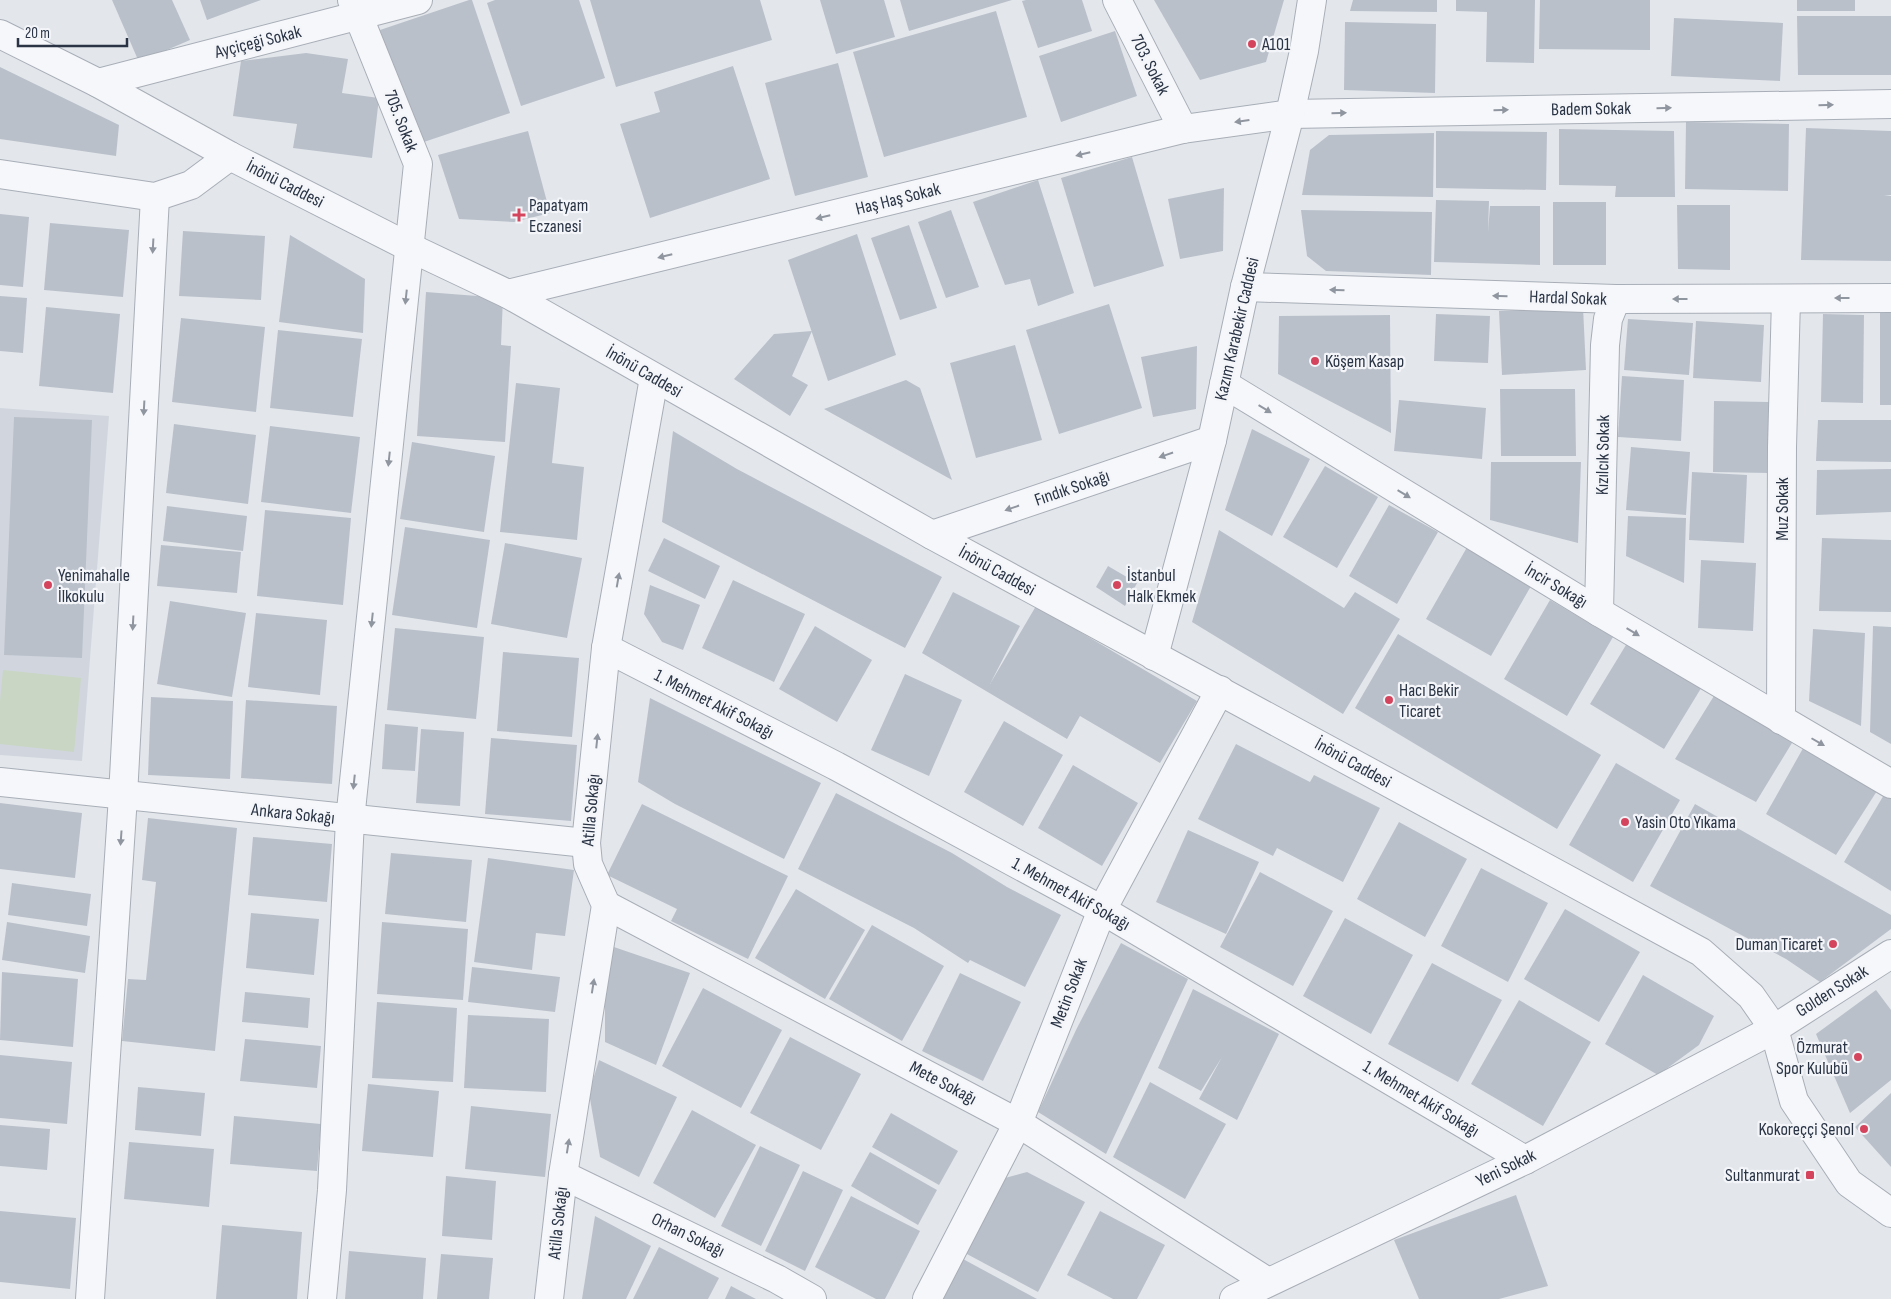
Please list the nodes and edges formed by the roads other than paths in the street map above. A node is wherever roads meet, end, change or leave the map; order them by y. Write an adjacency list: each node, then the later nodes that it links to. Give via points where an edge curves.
1 (418, 0): 4 (street, Ayçiçeği Sokak)
2 (1117, 0): 9 (street, 703. Sokak)
3 (1312, 0): 8 (street, Kazım Karabekir Caddesi)
4 (356, 8): 6 (street, Ayçiçeği Sokak); 13 (street, 705. Sokak, via 418,164)
5 (0, 34): 6 (street, İnönü Caddesi)
6 (98, 83): 10 (street, İnönü Caddesi)
7 (1891, 104): 8 (street, Badem Sokak, one-way to 7)
8 (1290, 114): 9 (street, Haş Haş Sokak, one-way to 9); 14 (street, Kazım Karabekir Caddesi)
9 (1183, 129): 15 (street, Haş Haş Sokak, one-way to 15)
10 (230, 156): 12 (street, via 191,185); 13 (street, İnönü Caddesi)
11 (0, 174): 12 (street)
12 (155, 198): 30 (street, one-way to 30)
13 (411, 248): 15 (street, İnönü Caddesi); 31 (street, 705. Sokak, one-way to 31)
14 (1246, 287): 18 (street, Hardal Sokak, one-way to 14); 20 (street, Kazım Karabekir Caddesi)
15 (508, 294): 19 (street, İnönü Caddesi)
16 (1891, 298): 17 (street, Hardal Sokak, one-way to 17)
17 (1786, 299): 18 (street, Hardal Sokak, one-way to 18); 27 (street, Muz Sokak)
18 (1616, 300): 23 (street, Kızılcık Sokak, via 1608,319 1605,345)
19 (654, 378): 22 (street, İnönü Caddesi); 24 (street, Atilla Sokağı, one-way to 19)
20 (1224, 384): 21 (street, Kazım Karabekir Caddesi); 23 (street, İncir Sokağı, one-way to 23)
21 (1212, 440): 22 (street, Fındık Sokağı, one-way to 22); 25 (street, Kazım Karabekir Caddesi)
22 (932, 535): 25 (street, İnönü Caddesi)
23 (1599, 612): 27 (street, İncir Sokağı, one-way to 27)
24 (606, 648): 32 (street, Atilla Sokağı, one-way to 24); 34 (street, 1. Mehmet Akif Sokağı, via 836,766)
25 (1154, 656): 26 (street, İnönü Caddesi)
26 (1220, 690): 34 (street, Metin Sokak); 36 (street, İnönü Caddesi, via 1701,952 1751,996)
27 (1781, 720): 29 (street, İncir Sokağı, one-way to 29)
28 (0, 782): 30 (street, Ankara Sokağı)
29 (1891, 784)
30 (123, 796): 31 (street, Ankara Sokağı); 42 (street, one-way to 42)
31 (350, 820): 32 (street, Ankara Sokağı); 43 (street, 705. Sokak, via 332,1190)
32 (586, 843): 33 (street, Atilla Sokağı, via 588,864)
33 (606, 906): 37 (street, Mete Sokağı); 39 (street, Atilla Sokağı, one-way to 33)
34 (1102, 910): 37 (street, Metin Sokak); 38 (street, 1. Mehmet Akif Sokağı)
35 (1891, 954): 36 (street, Golden Sokak)
36 (1774, 1029): 38 (street, Yeni Sokak); 40 (street, İnönü Caddesi, via 1794,1101 1849,1184)
37 (1018, 1123): 41 (street, Mete Sokağı); 46 (street, Metin Sokak)
38 (1524, 1160): 41 (street, Yeni Sokak)
39 (563, 1174): 44 (street, Atilla Sokağı); 45 (street, Orhan Sokağı)
40 (1891, 1213)
41 (1268, 1282): 47 (street, Yeni Sokak)
42 (90, 1299)
43 (322, 1299)
44 (550, 1299)
45 (812, 1299)
46 (927, 1299)
47 (1234, 1299)

